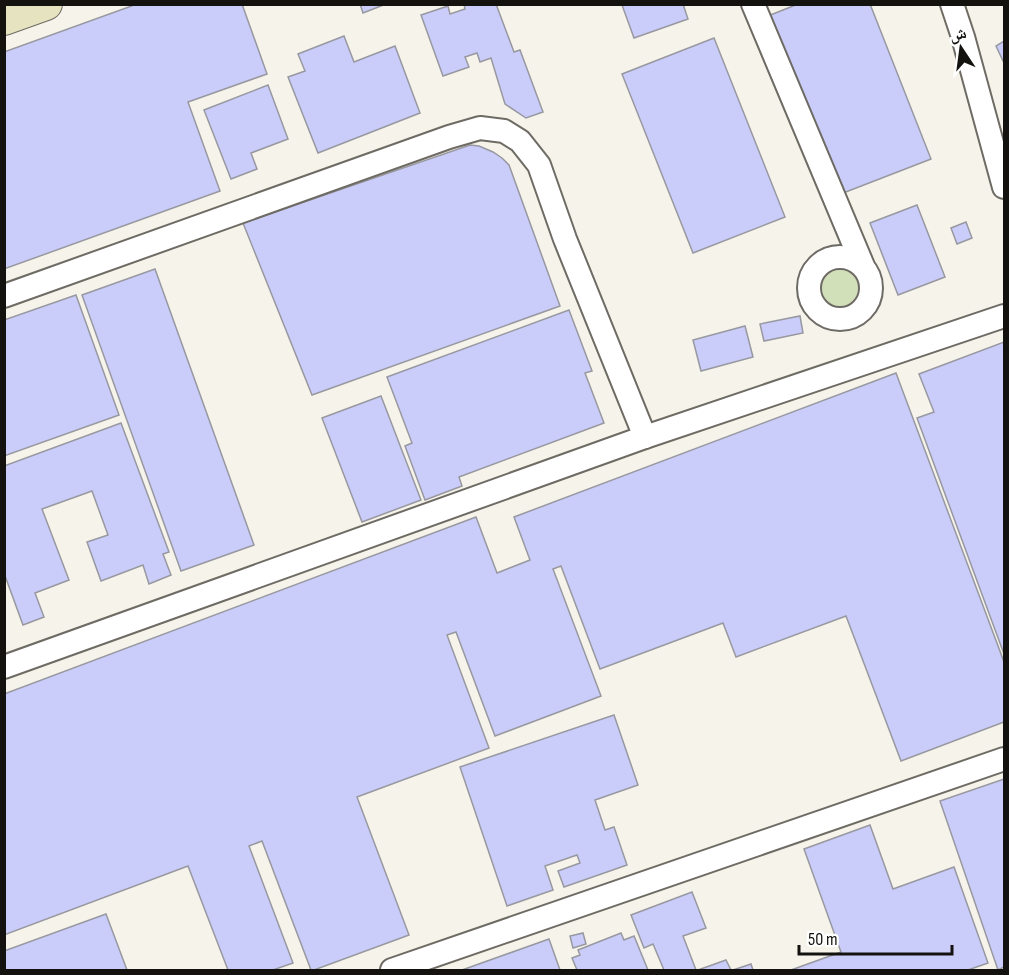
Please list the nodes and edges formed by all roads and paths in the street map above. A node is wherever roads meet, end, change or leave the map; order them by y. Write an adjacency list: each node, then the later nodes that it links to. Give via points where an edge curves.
1 (46, 4): 4 (main road)
2 (753, 4): 6 (street)
3 (952, 4): 5 (street)
4 (4, 19)
5 (1005, 187)
6 (863, 266)
7 (4, 296): 9 (street, via 449,137 480,128 504,131 519,141 539,165)
8 (1005, 316): 9 (street)
9 (645, 437): 10 (street)
10 (4, 667)
11 (1005, 759): 12 (street)
12 (392, 970)

